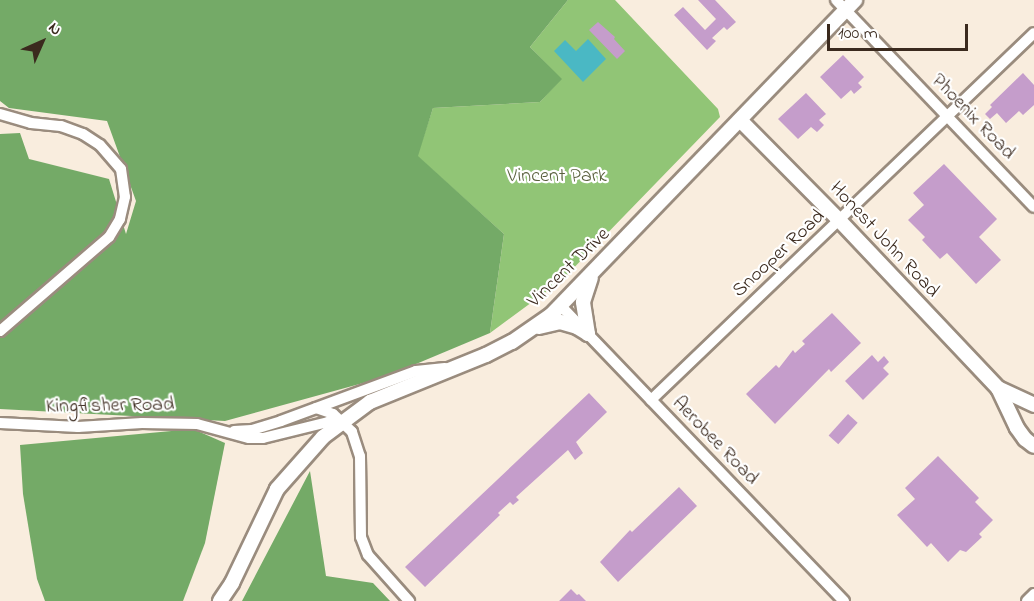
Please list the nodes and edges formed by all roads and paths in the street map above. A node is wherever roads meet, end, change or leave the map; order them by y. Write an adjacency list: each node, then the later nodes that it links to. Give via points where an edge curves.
1 (836, 0): 3 (street, Phoenix Road)
2 (855, 0): 3 (street, Vincent Drive)
3 (846, 10): 6 (street, Phoenix Road); 7 (street, Vincent Drive)
4 (1034, 33): 6 (street, Snooper Road)
5 (0, 114): 13 (street, via 61,126 100,145 121,169 125,197 120,219 109,237)
6 (948, 116): 8 (street, Phoenix Road); 9 (street, Snooper Road)
7 (740, 120): 9 (street, Honest John Road); 10 (street, Vincent Drive)
8 (1034, 207)
9 (840, 221): 16 (street, Honest John Road); 17 (street, Snooper Road)
10 (592, 274): 11 (street, Vincent Drive); 14 (street, via 583,302)
11 (561, 306): 12 (street, Vincent Drive); 14 (street, Aerobee Road)
12 (535, 328): 14 (street, via 560,322); 15 (street, Vincent Drive)
13 (0, 331)
14 (588, 334): 17 (street, Aerobee Road)
15 (456, 367): 19 (street, Kingfisher Road, via 416,371); 20 (street, Vincent Drive, via 388,393)
16 (998, 388): 18 (street, Honest John Road); 23 (street, Honest John Road, via 1017,428)
17 (651, 400): 25 (street, Aerobee Road)
18 (1034, 405)
19 (316, 408): 20 (street); 22 (street, Kingfisher Road, via 252,430)
20 (343, 422): 22 (street, Kingfisher Road, via 263,438); 26 (street, Vincent Drive, via 309,451 277,489); 27 (street, via 352,432 360,456 361,537 368,555)
21 (0, 423): 22 (street, Kingfisher Road, via 78,427 197,424)
22 (219, 431)
23 (1034, 446)
24 (1034, 594): 28 (street)
25 (839, 599)
26 (220, 601)
27 (409, 601)
28 (1027, 601)

